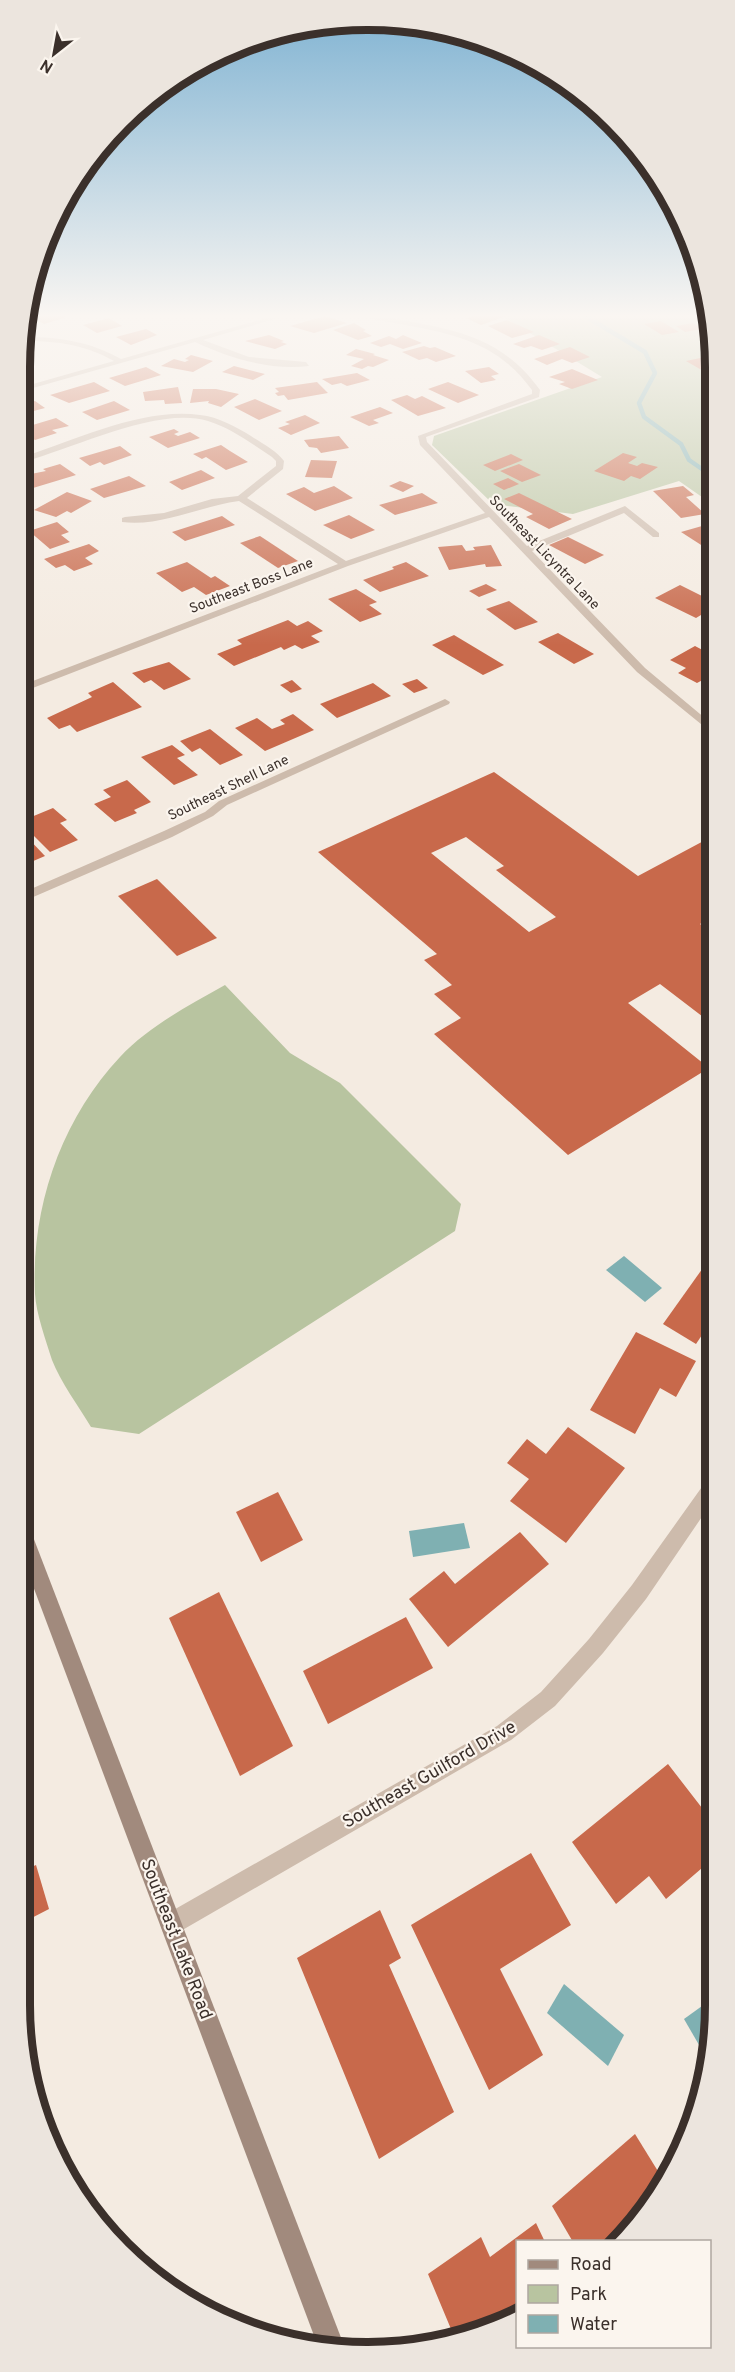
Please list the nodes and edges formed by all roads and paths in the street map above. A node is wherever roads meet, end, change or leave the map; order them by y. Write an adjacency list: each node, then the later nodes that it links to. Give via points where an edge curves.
1 (140, 424): 4 (street)
2 (221, 424): 5 (street, via 280,461 276,473)
3 (458, 424): 6 (street, Southeast Licyntra Lane, via 422,436 423,443)
4 (30, 458)
5 (241, 498): 7 (street, via 165,516); 10 (street)
6 (490, 514): 9 (street, Southeast Licyntra Lane); 10 (street, Southeast Boss Lane)
7 (125, 519)
8 (656, 535): 9 (street, via 625,509)
9 (526, 550): 13 (street, Southeast Licyntra Lane, via 640,670)
10 (345, 564): 11 (street, Southeast Boss Lane)
11 (30, 686)
12 (445, 702): 14 (street, Southeast Shell Lane, via 223,803 168,834)
13 (705, 724)
14 (30, 894)
15 (705, 1497): 17 (street, Southeast Guilford Drive, via 639,1592 548,1700 504,1734)
16 (30, 1553): 17 (main road, Southeast Lake Road)
17 (171, 1924): 18 (main road, Southeast Lake Road)
18 (328, 2339)

